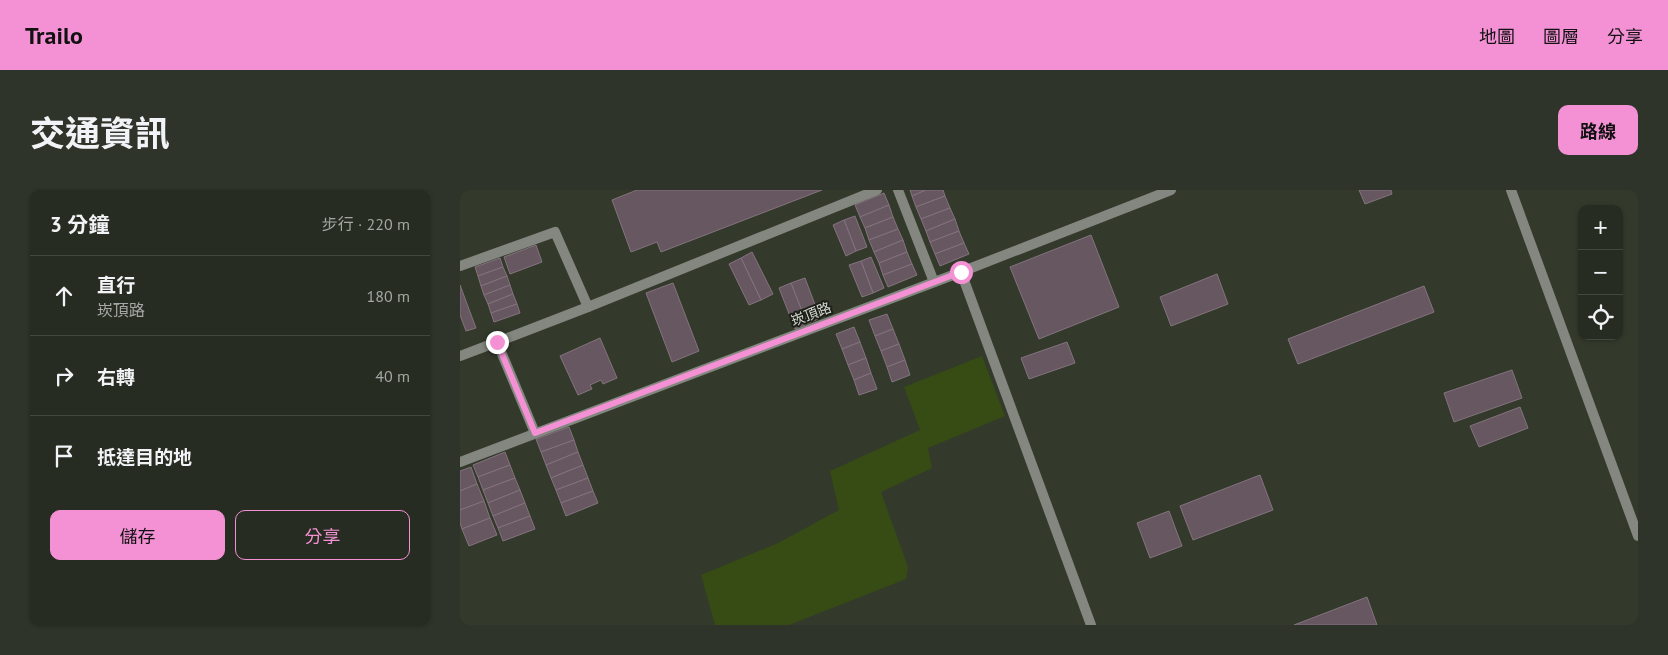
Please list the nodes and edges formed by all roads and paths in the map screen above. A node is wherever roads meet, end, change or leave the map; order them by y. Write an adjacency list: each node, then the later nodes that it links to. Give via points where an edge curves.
1 (877, 190): 8 (street)
2 (898, 190): 7 (street)
3 (1171, 190): 6 (street, 崁頂路)
4 (1511, 190): 13 (street)
5 (460, 266): 8 (street, via 555,232)
6 (961, 272): 7 (street, 崁頂路); 14 (street)
7 (934, 282): 11 (street, 崁頂路)
8 (588, 307): 9 (street)
9 (497, 342): 10 (street); 11 (street)
10 (460, 356)
11 (535, 433): 12 (street, 崁頂路)
12 (460, 462)
13 (1638, 536)
14 (1091, 625)

